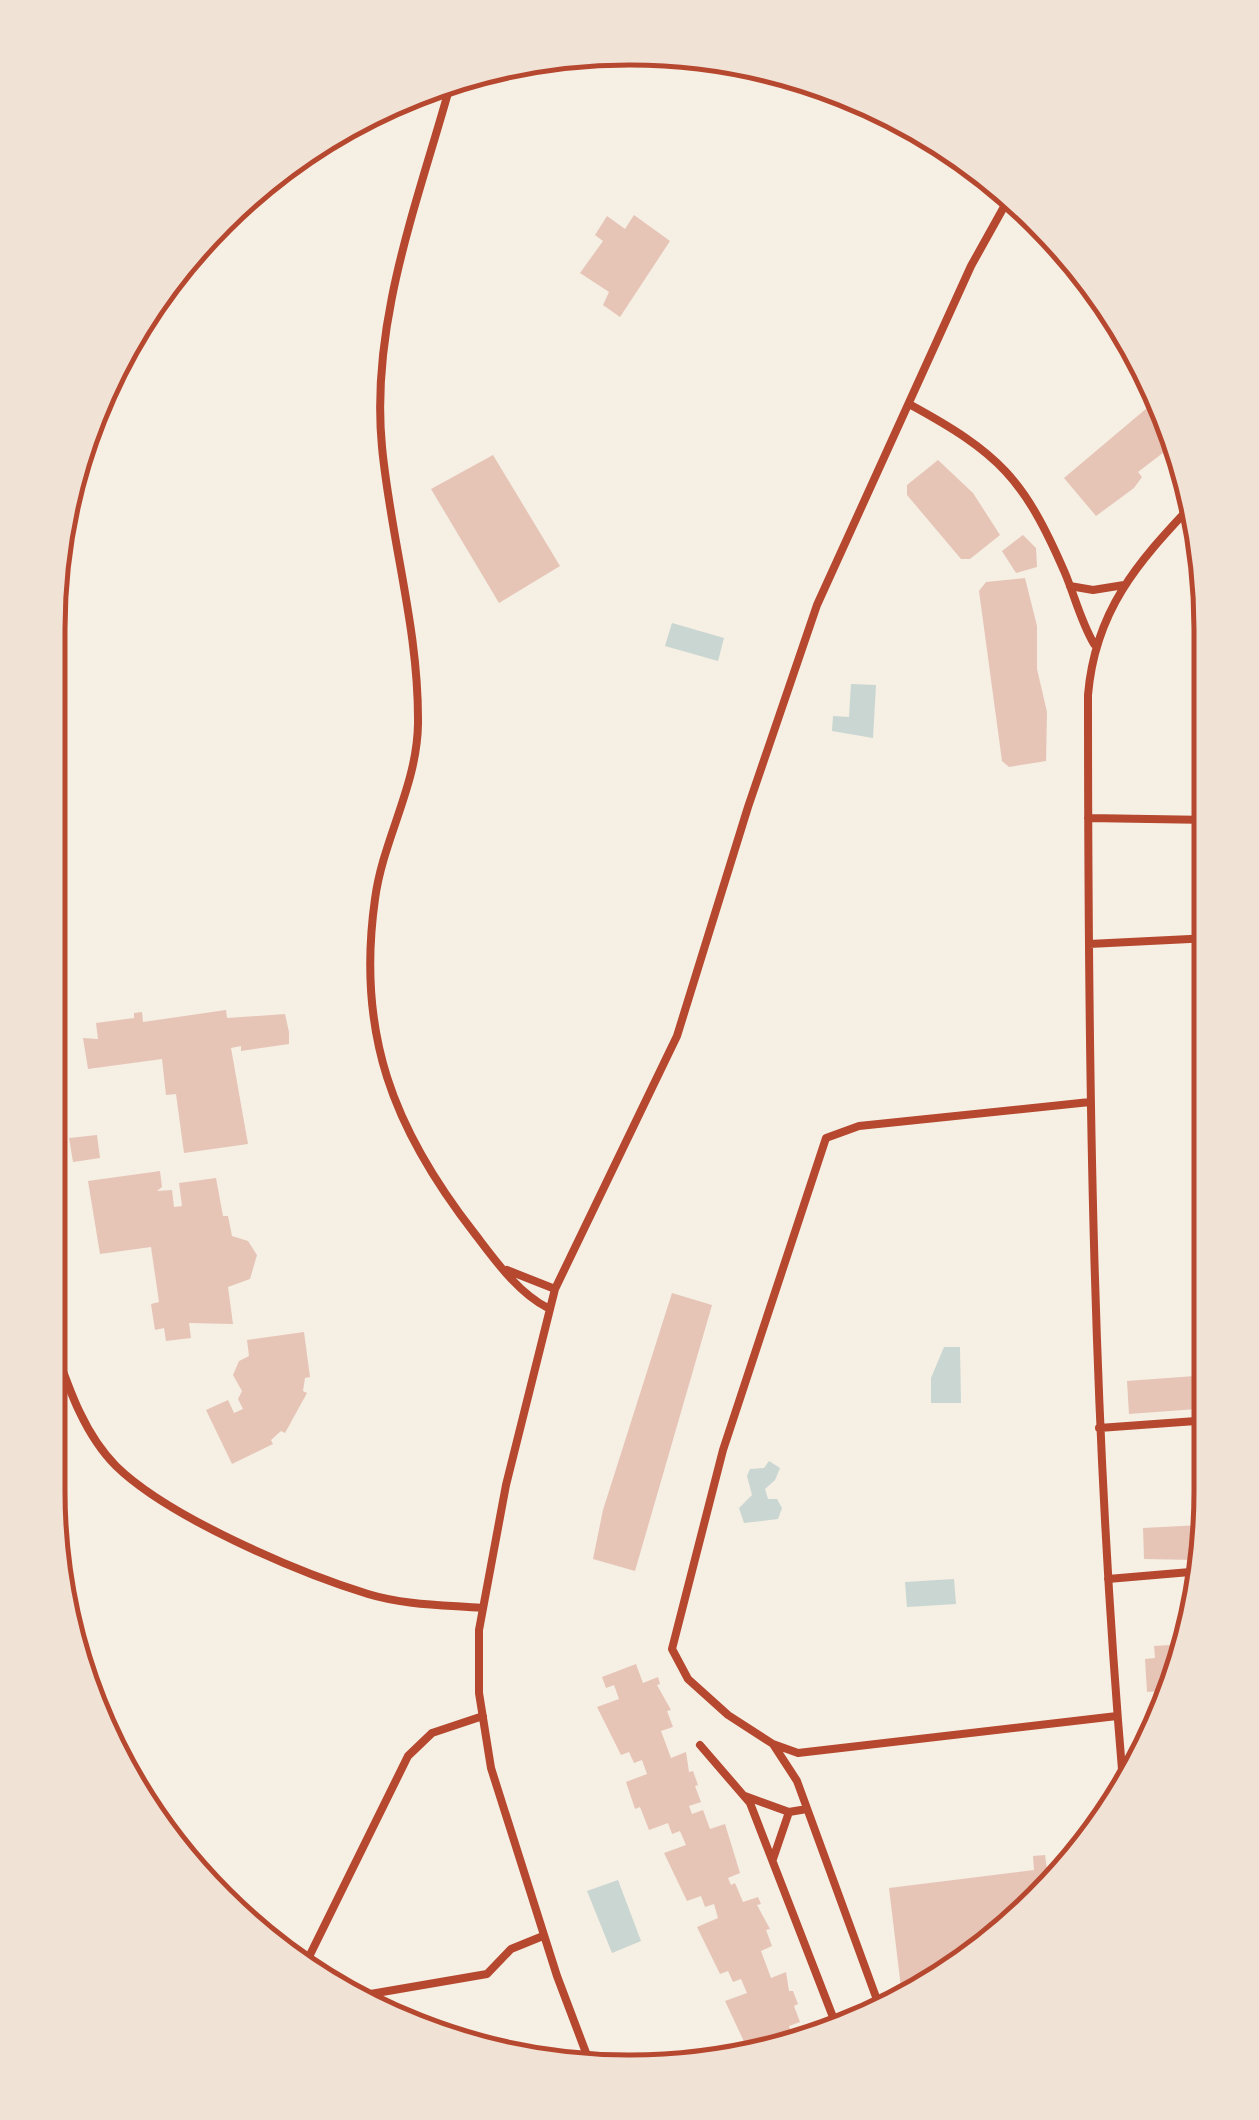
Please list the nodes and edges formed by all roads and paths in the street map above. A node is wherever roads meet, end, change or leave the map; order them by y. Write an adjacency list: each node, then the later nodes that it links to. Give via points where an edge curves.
1 (447, 95): 13 (street, via 381,355 382,447 417,668 418,728 414,770 375,894 371,1018 390,1097 433,1180)
2 (1004, 207): 3 (street)
3 (909, 404): 6 (street, via 966,435 1010,471 1040,516); 14 (street, via 817,605 677,1036)
4 (1182, 516): 5 (street)
5 (1124, 585): 6 (street); 7 (street)
6 (1070, 586): 7 (street)
7 (1094, 644): 8 (street)
8 (1088, 818): 9 (street); 11 (street)
9 (1194, 820)
10 (1194, 939): 11 (street)
11 (1089, 944): 12 (street)
12 (1090, 1102): 18 (street); 24 (street, via 858,1126 826,1138 723,1450 672,1649 688,1679)
13 (507, 1270): 14 (street); 15 (street, via 522,1291)
14 (555, 1289): 15 (street)
15 (548, 1308): 21 (street)
16 (65, 1377): 21 (street, via 115,1465 208,1526 369,1594)
17 (1194, 1421): 18 (street)
18 (1099, 1428): 20 (street)
19 (1188, 1572): 20 (street)
20 (1108, 1578): 23 (street)
21 (482, 1608): 22 (street)
22 (483, 1716): 31 (street, via 491,1768); 32 (street, via 432,1733 408,1756)
23 (1117, 1716): 24 (street, via 798,1753); 26 (street)
24 (773, 1744): 28 (street)
25 (700, 1745): 27 (street)
26 (1122, 1766)
27 (743, 1795): 29 (street); 30 (street)
28 (808, 1810): 29 (street); 34 (street)
29 (789, 1812): 30 (street)
30 (772, 1862): 35 (street)
31 (543, 1936): 33 (street, via 512,1949 487,1974); 36 (street)
32 (310, 1955)
33 (375, 1994)
34 (876, 1998)
35 (833, 2017)
36 (586, 2053)

